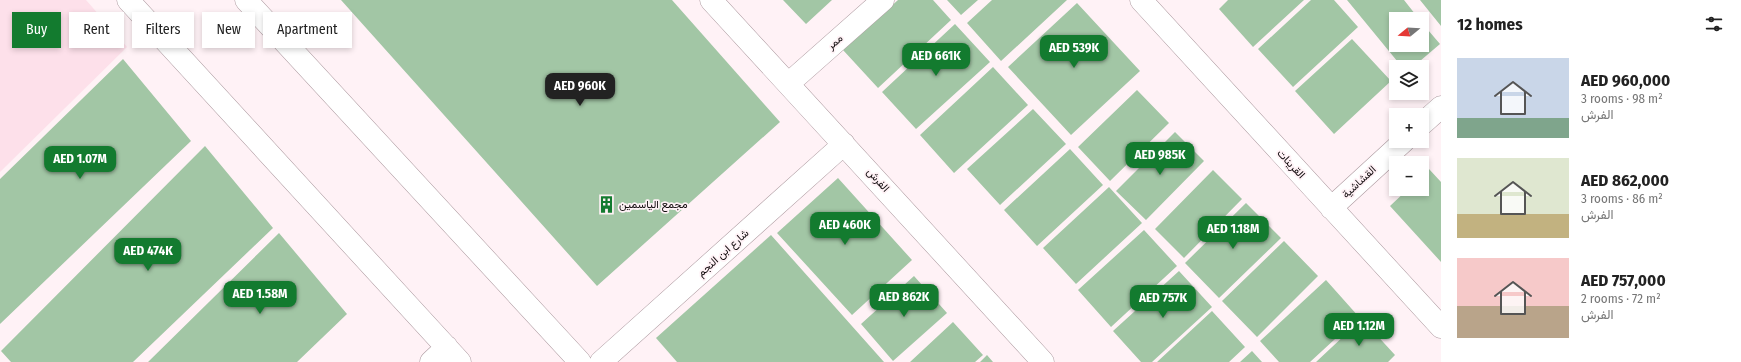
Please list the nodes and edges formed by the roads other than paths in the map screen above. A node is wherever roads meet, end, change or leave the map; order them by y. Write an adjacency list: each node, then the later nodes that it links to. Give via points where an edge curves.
1 (128, 0): 13 (street)
2 (246, 0): 15 (street)
3 (711, 0): 6 (street, الفرش)
4 (883, 0): 6 (street, ممر)
5 (1141, 0): 11 (street, القرينات)
6 (788, 84): 9 (street, الفرش)
7 (1441, 107): 8 (street)
8 (1429, 118)
9 (844, 144): 16 (street, شارع ابن النجم); 17 (street, الفرش)
10 (1396, 148): 11 (street, القشاشية)
11 (1331, 208): 12 (street, القرينات)
12 (1441, 327)
13 (454, 355): 14 (street)
14 (431, 362)
15 (580, 362)
16 (601, 362)
17 (1043, 362)

